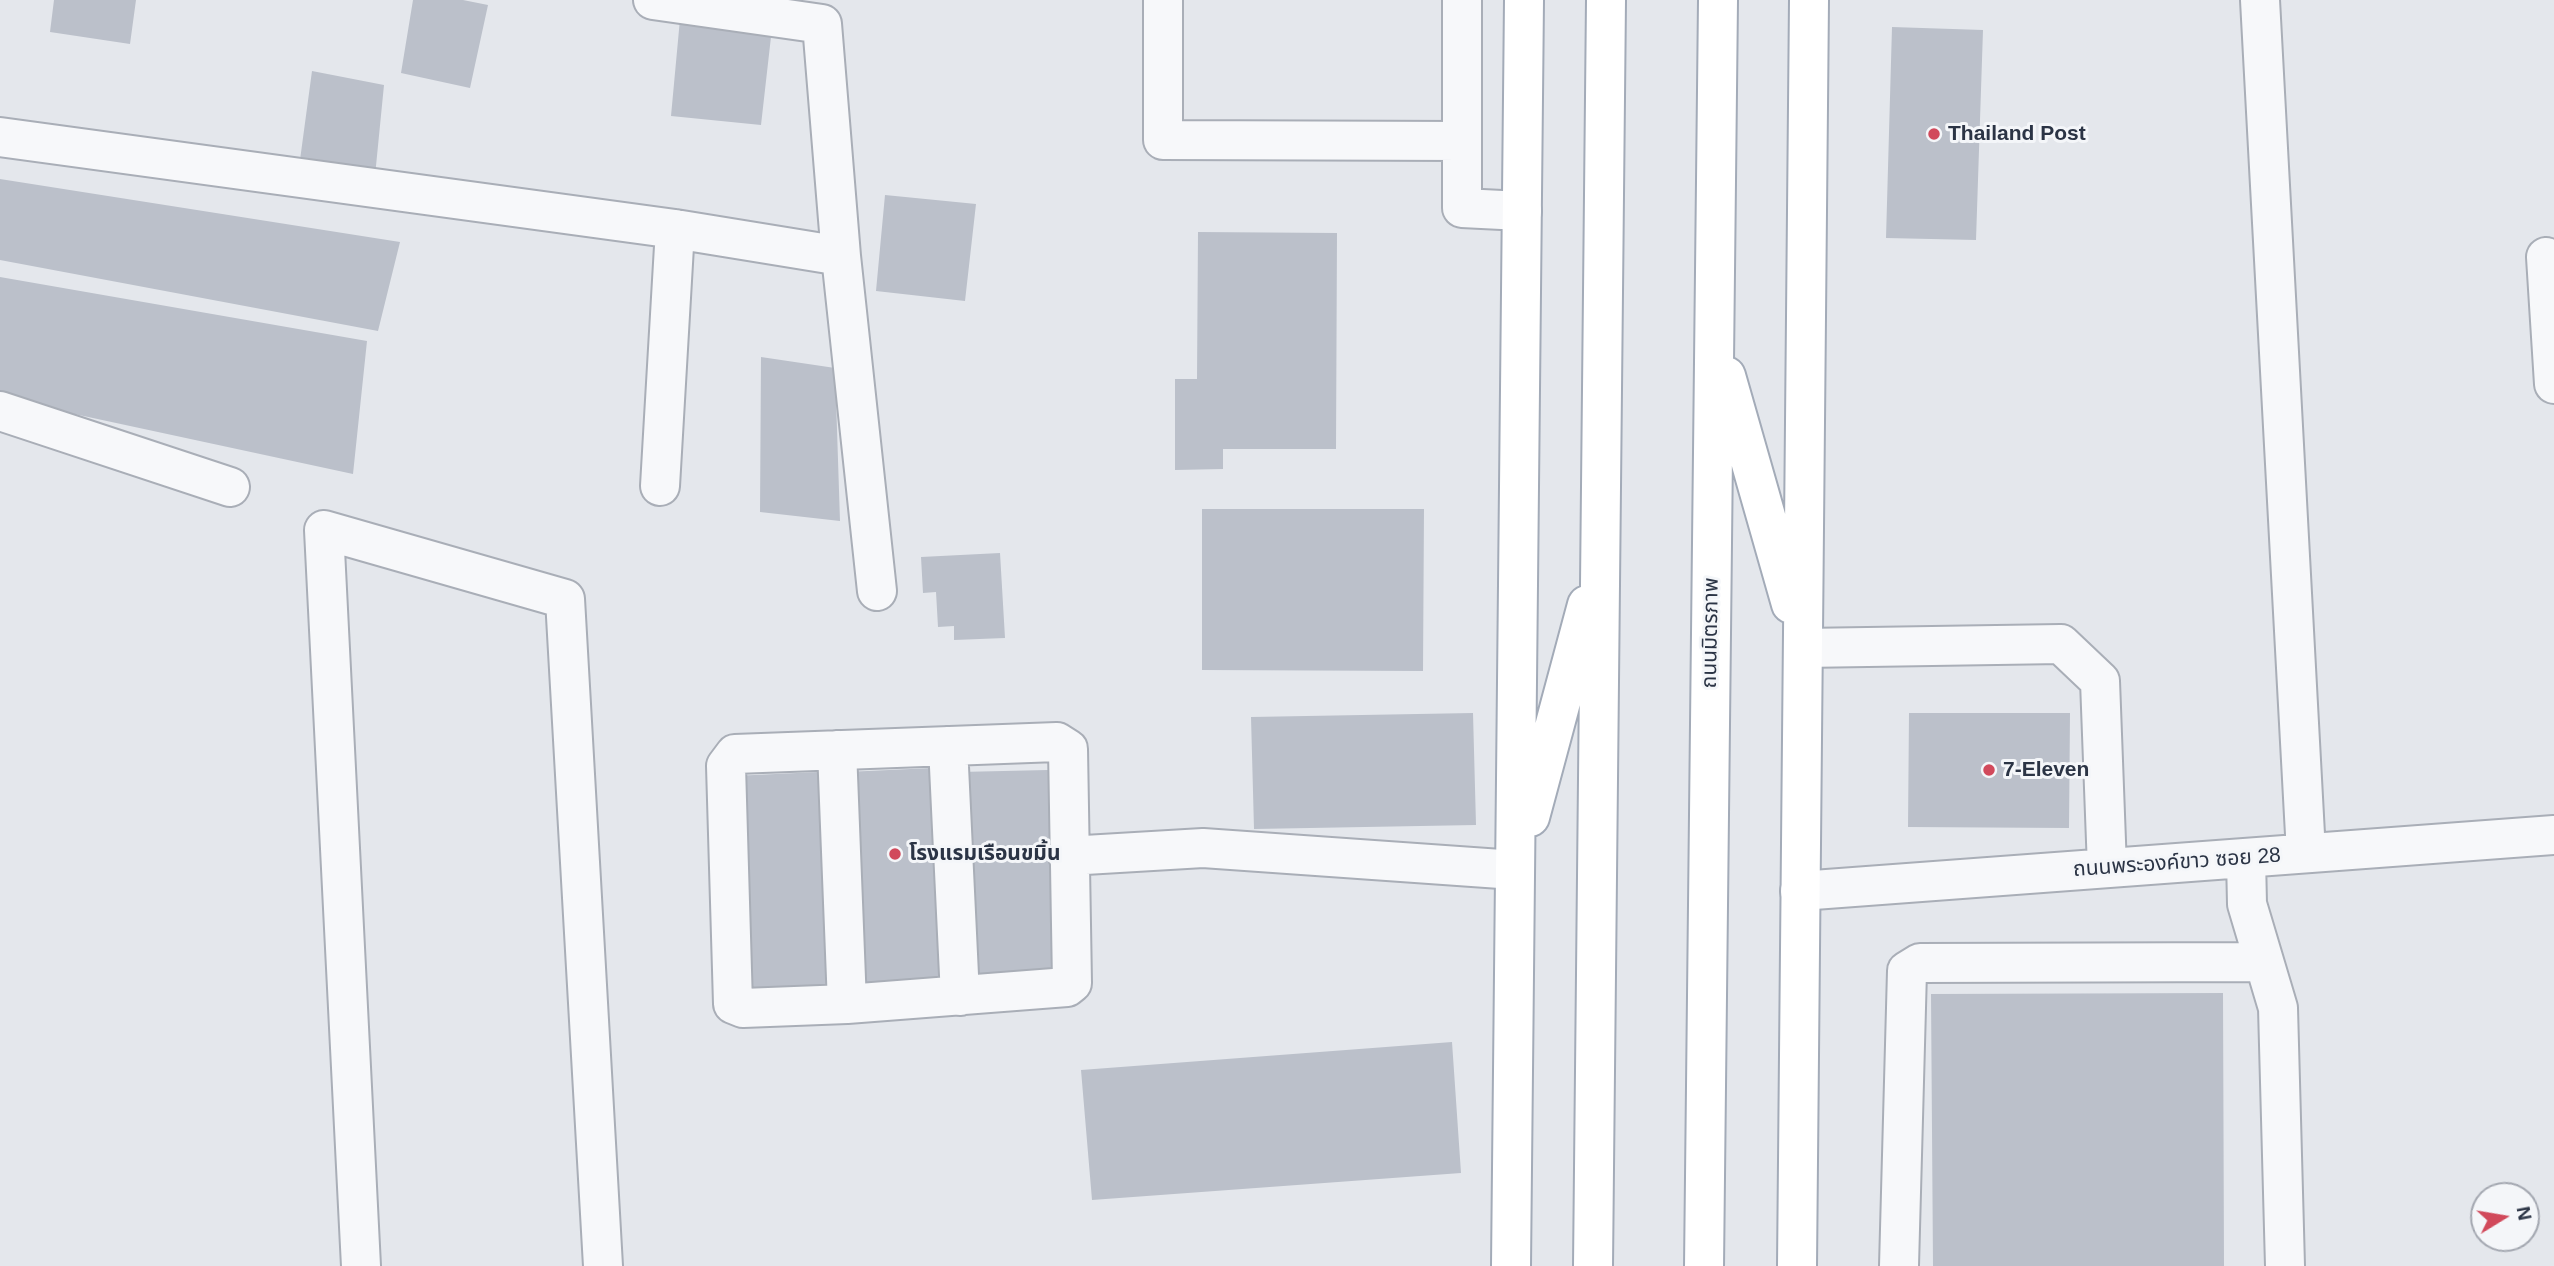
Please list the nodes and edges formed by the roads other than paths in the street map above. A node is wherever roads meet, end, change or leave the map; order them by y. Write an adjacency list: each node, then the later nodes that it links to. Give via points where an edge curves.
1 (653, 0): 13 (street, via 822,24)
2 (1163, 0): 10 (street, via 1163,140)
3 (1462, 0): 10 (street)
4 (1524, 0): 11 (main road)
5 (1606, 0): 20 (main road)
6 (1718, 0): 15 (main road, ถนนมิตรภาพ)
7 (1809, 0): 22 (main road)
8 (2260, 0): 26 (street)
9 (0, 137): 12 (street)
10 (1462, 141): 11 (street, via 1462,208)
11 (1522, 211): 30 (main road)
12 (675, 229): 13 (street); 18 (street)
13 (841, 256): 21 (street)
14 (2546, 257): 16 (street)
15 (1714, 333): 22 (main road); 39 (main road, ถนนมิตรภาพ)
16 (2554, 384)
17 (0, 411): 19 (street)
18 (660, 486)
19 (230, 487)
20 (1601, 553): 30 (main road); 38 (main road)
21 (877, 591)
22 (1803, 648): 29 (street, via 2061,644 2100,681); 31 (main road)
23 (948, 746): 24 (street); 27 (street, via 1064,744 1068,749); 33 (street)
24 (837, 750): 34 (street); 34 (street, via 735,754 726,766 731,996 733,1004 743,1008)
25 (2554, 835): 26 (street, ถนนพระองค์ขาว ซอย 28)
26 (2306, 853): 28 (street, ถนนพระองค์ขาว ซอย 28)
27 (1068, 856): 30 (street, via 1203,848); 33 (street, via 1072,983 1061,990)
28 (2246, 858): 29 (street, ถนนพระองค์ขาว ซอย 28); 32 (street, via 2247,904)
29 (2107, 868): 31 (street, ถนนพระองค์ขาว ซอย 28)
30 (1516, 870): 37 (main road)
31 (1800, 891): 40 (main road)
32 (2262, 962): 41 (street, via 1920,962 1907,971); 42 (street, via 2278,1008)
33 (960, 996): 34 (street)
34 (846, 1004)
35 (361, 1266): 36 (street, via 324,530 565,599)
36 (603, 1266)
37 (1511, 1266)
38 (1593, 1266)
39 (1704, 1266)
40 (1797, 1266)
41 (1899, 1266)
42 (2285, 1266)

